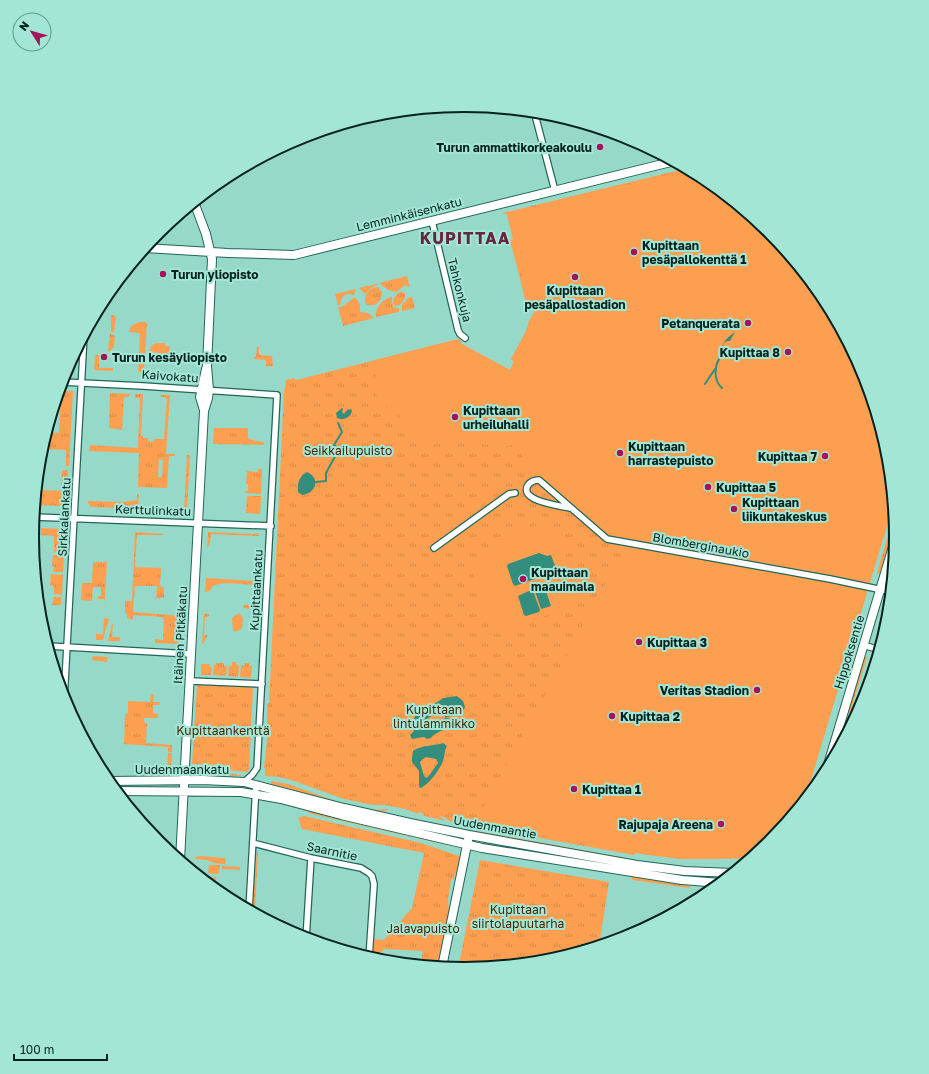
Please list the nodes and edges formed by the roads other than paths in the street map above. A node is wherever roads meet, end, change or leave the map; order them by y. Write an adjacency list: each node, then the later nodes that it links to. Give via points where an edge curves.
1 (536, 118): 3 (street)
2 (667, 163): 3 (main road, Lemminkäisenkatu)
3 (555, 191): 5 (main road, Lemminkäisenkatu)
4 (196, 207): 7 (main road, Itäinen Pitkäkatu)
5 (432, 221): 7 (main road, Lemminkäisenkatu, via 294,255); 8 (street, Tahkonkuja, via 459,332)
6 (152, 248): 7 (main road, Lemminkäisenkatu)
7 (211, 251): 12 (main road, Itäinen Pitkäkatu)
8 (465, 338)
9 (83, 348): 11 (street, Sirkkalankatu)
10 (68, 382): 11 (street, Kaivokatu)
11 (82, 383): 12 (street, Kaivokatu); 17 (street, Sirkkalankatu)
12 (205, 390): 13 (street, Kaivokatu); 18 (main road, Itäinen Pitkäkatu, via 208,398 204,411)
13 (277, 395): 19 (street, Kupittaankatu)
14 (514, 493): 20 (street, via 509,494)
15 (570, 508): 15 (street, Blomberginaukio, via 540,502 530,496 528,484 539,480); 22 (street, Blomberginaukio, via 604,537 614,541 830,578)
16 (40, 516): 17 (street, Kerttulinkatu)
17 (75, 518): 18 (street, Kerttulinkatu); 26 (street, Sirkkalankatu)
18 (197, 523): 19 (street, Kerttulinkatu); 28 (main road, Itäinen Pitkäkatu)
19 (271, 526): 31 (street, Kupittaankatu)
20 (434, 548)
21 (889, 555): 22 (main road, Hippoksentie)
22 (879, 589): 23 (street, Blomberginaukio); 24 (main road, Hippoksentie)
23 (886, 591)
24 (863, 645): 27 (street); 32 (main road, Hippoksentie)
25 (53, 646): 26 (street)
26 (67, 647): 28 (street); 30 (street, Sirkkalankatu)
27 (875, 649)
28 (191, 654): 29 (main road, Itäinen Pitkäkatu)
29 (190, 681): 31 (street); 33 (main road, Itäinen Pitkäkatu)
30 (65, 683)
31 (262, 684): 35 (street, Kupittaankatu, via 257,768)
32 (832, 752)
33 (184, 780): 34 (main road, Uudenmaankatu); 35 (main road, Uudenmaankatu); 38 (main road, Itäinen Pitkäkatu)
34 (116, 781)
35 (244, 782): 36 (main road, Uudenmaankatu)
36 (256, 784): 39 (street); 40 (main road, Uudenmaantie, via 344,808)
37 (124, 791): 38 (main road, Uudenmaankatu)
38 (184, 792): 39 (main road, Uudenmaankatu); 43 (main road, Itäinen Pitkäkatu)
39 (256, 794): 41 (street); 42 (main road, Uudenmaantie)
40 (469, 835): 42 (main road); 45 (main road, Uudenmaantie, via 637,865 693,872)
41 (253, 843): 44 (street, Saarnitie); 47 (street)
42 (467, 845): 46 (main road, Uudenmaantie, via 682,880); 50 (main road)
43 (180, 854)
44 (311, 858): 48 (street); 49 (street, Saarnitie, via 361,868 372,876 374,884)
45 (727, 873)
46 (713, 882)
47 (249, 903)
48 (306, 932)
49 (369, 951)
50 (443, 962)

